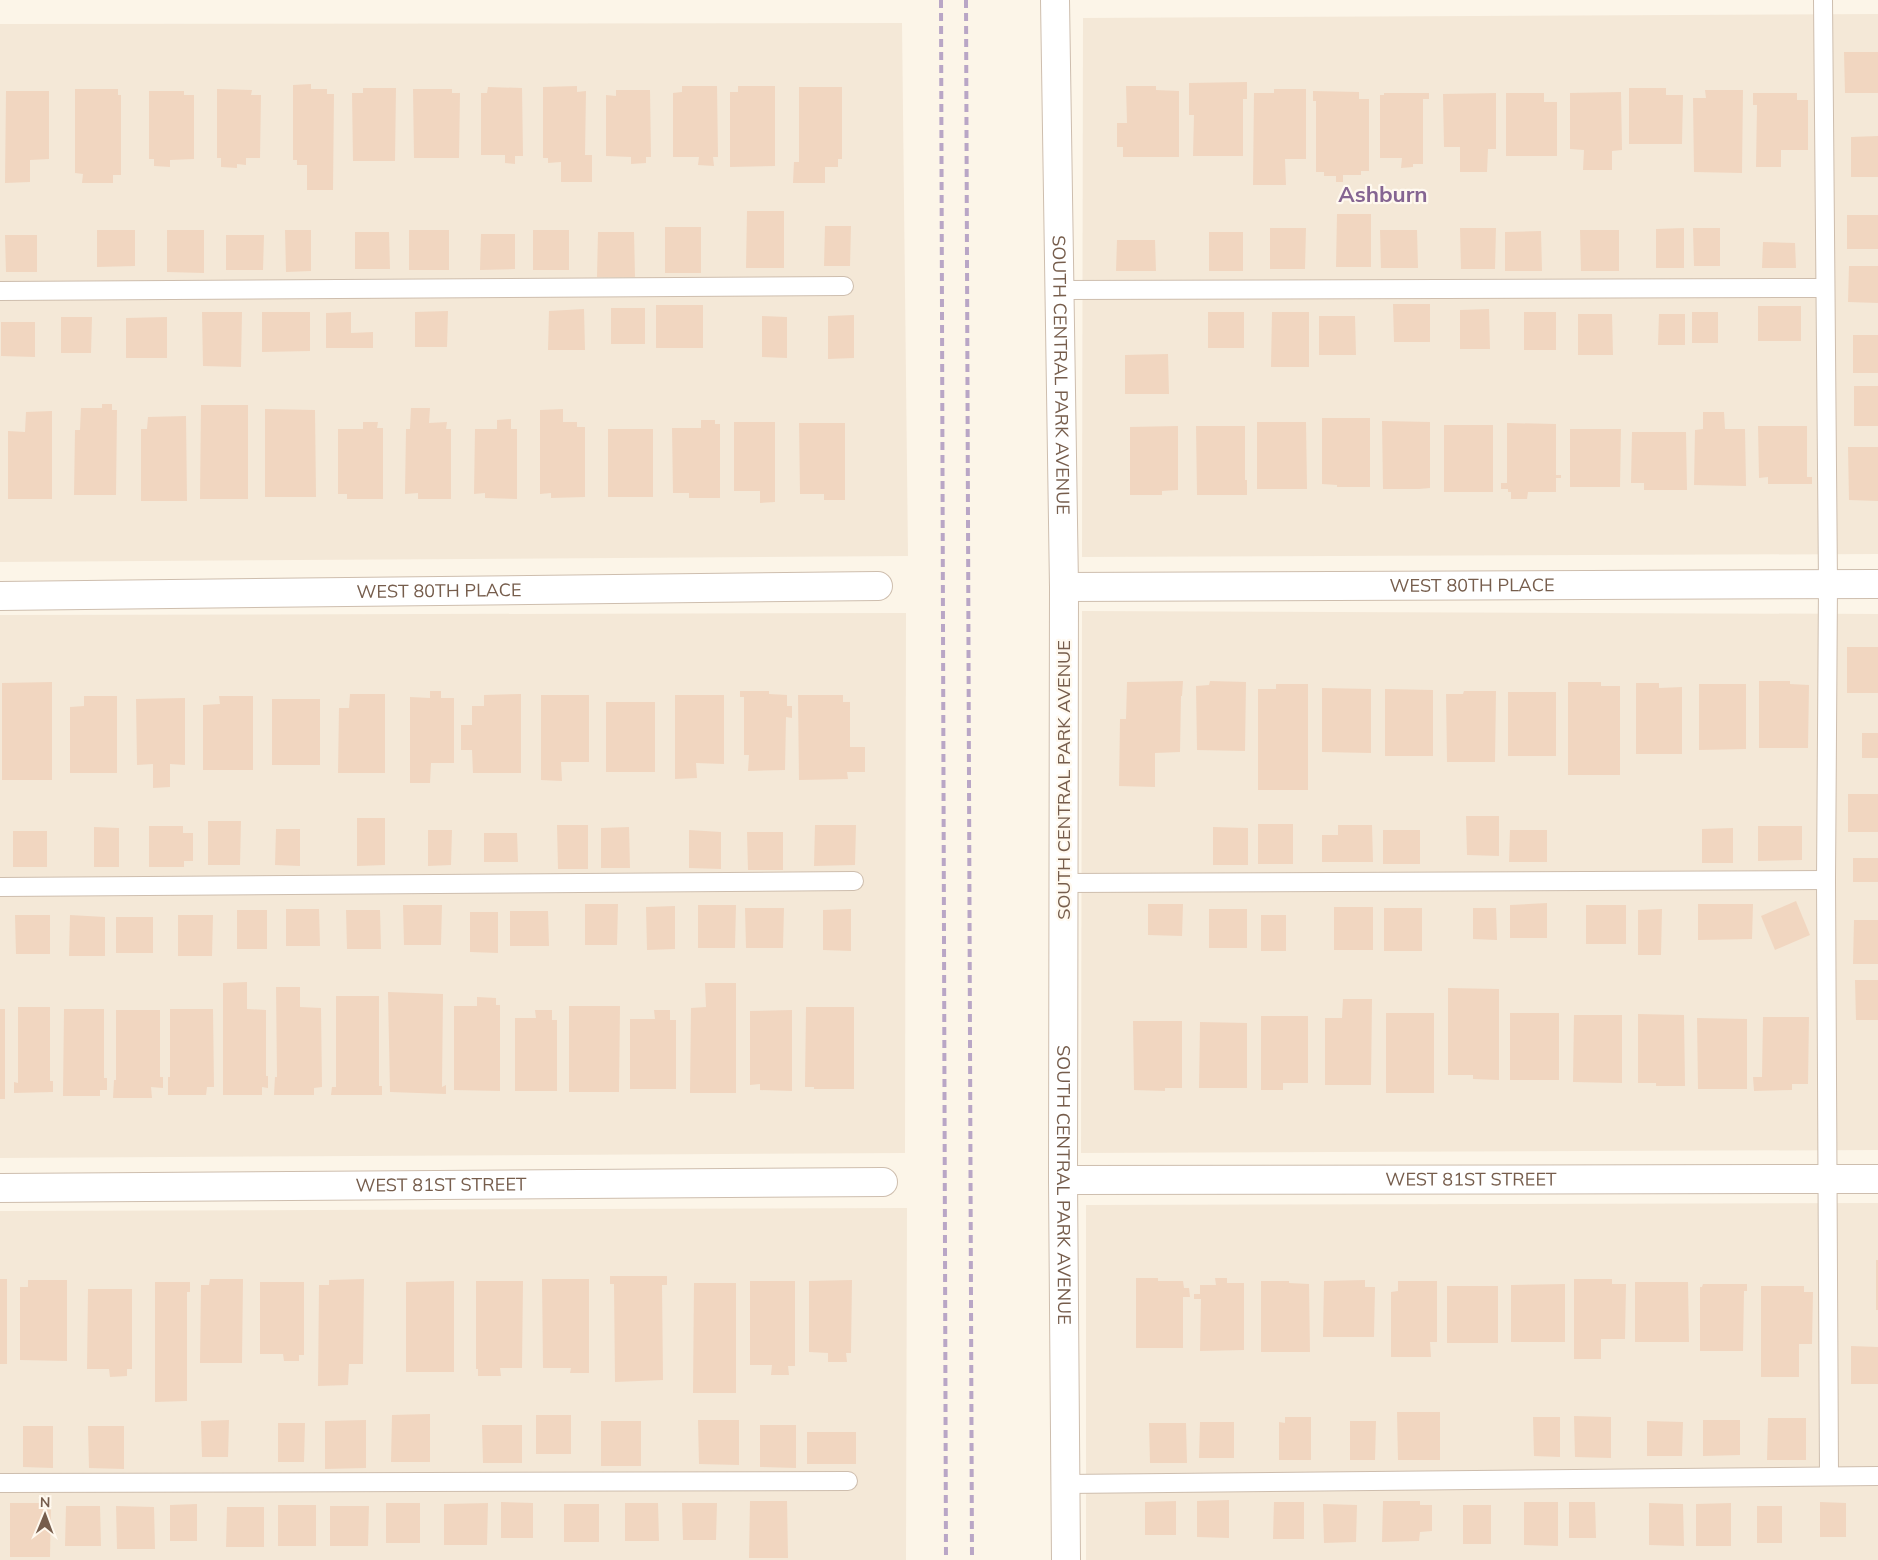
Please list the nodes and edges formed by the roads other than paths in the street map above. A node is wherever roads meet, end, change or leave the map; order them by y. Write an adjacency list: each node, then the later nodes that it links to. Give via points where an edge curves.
1 (1055, 0): 5 (street, SOUTH CENTRAL PARK AVENUE)
2 (1823, 0): 4 (lane)
3 (844, 286): 6 (lane)
4 (1825, 288): 5 (lane); 7 (lane)
5 (1060, 290): 10 (street, SOUTH CENTRAL PARK AVENUE)
6 (0, 291)
7 (1828, 584): 8 (street, WEST 80TH PLACE); 10 (street, WEST 80TH PLACE); 12 (lane)
8 (1878, 584)
9 (878, 586): 11 (street, WEST 80TH PLACE)
10 (1064, 587): 14 (street, SOUTH CENTRAL PARK AVENUE)
11 (0, 596)
12 (1826, 880): 14 (lane); 16 (lane)
13 (854, 882): 15 (lane)
14 (1064, 883): 17 (street, SOUTH CENTRAL PARK AVENUE)
15 (0, 887)
16 (1827, 1179): 17 (street, WEST 81ST STREET); 18 (street, WEST 81ST STREET); 21 (lane)
17 (1063, 1180): 25 (street, SOUTH CENTRAL PARK AVENUE)
18 (1878, 1180)
19 (883, 1182): 20 (street, WEST 81ST STREET)
20 (0, 1188)
21 (1829, 1476): 22 (lane); 25 (lane)
22 (1878, 1476)
23 (848, 1481): 24 (lane)
24 (0, 1483)
25 (1065, 1484): 26 (street, SOUTH CENTRAL PARK AVENUE)
26 (1066, 1560)

